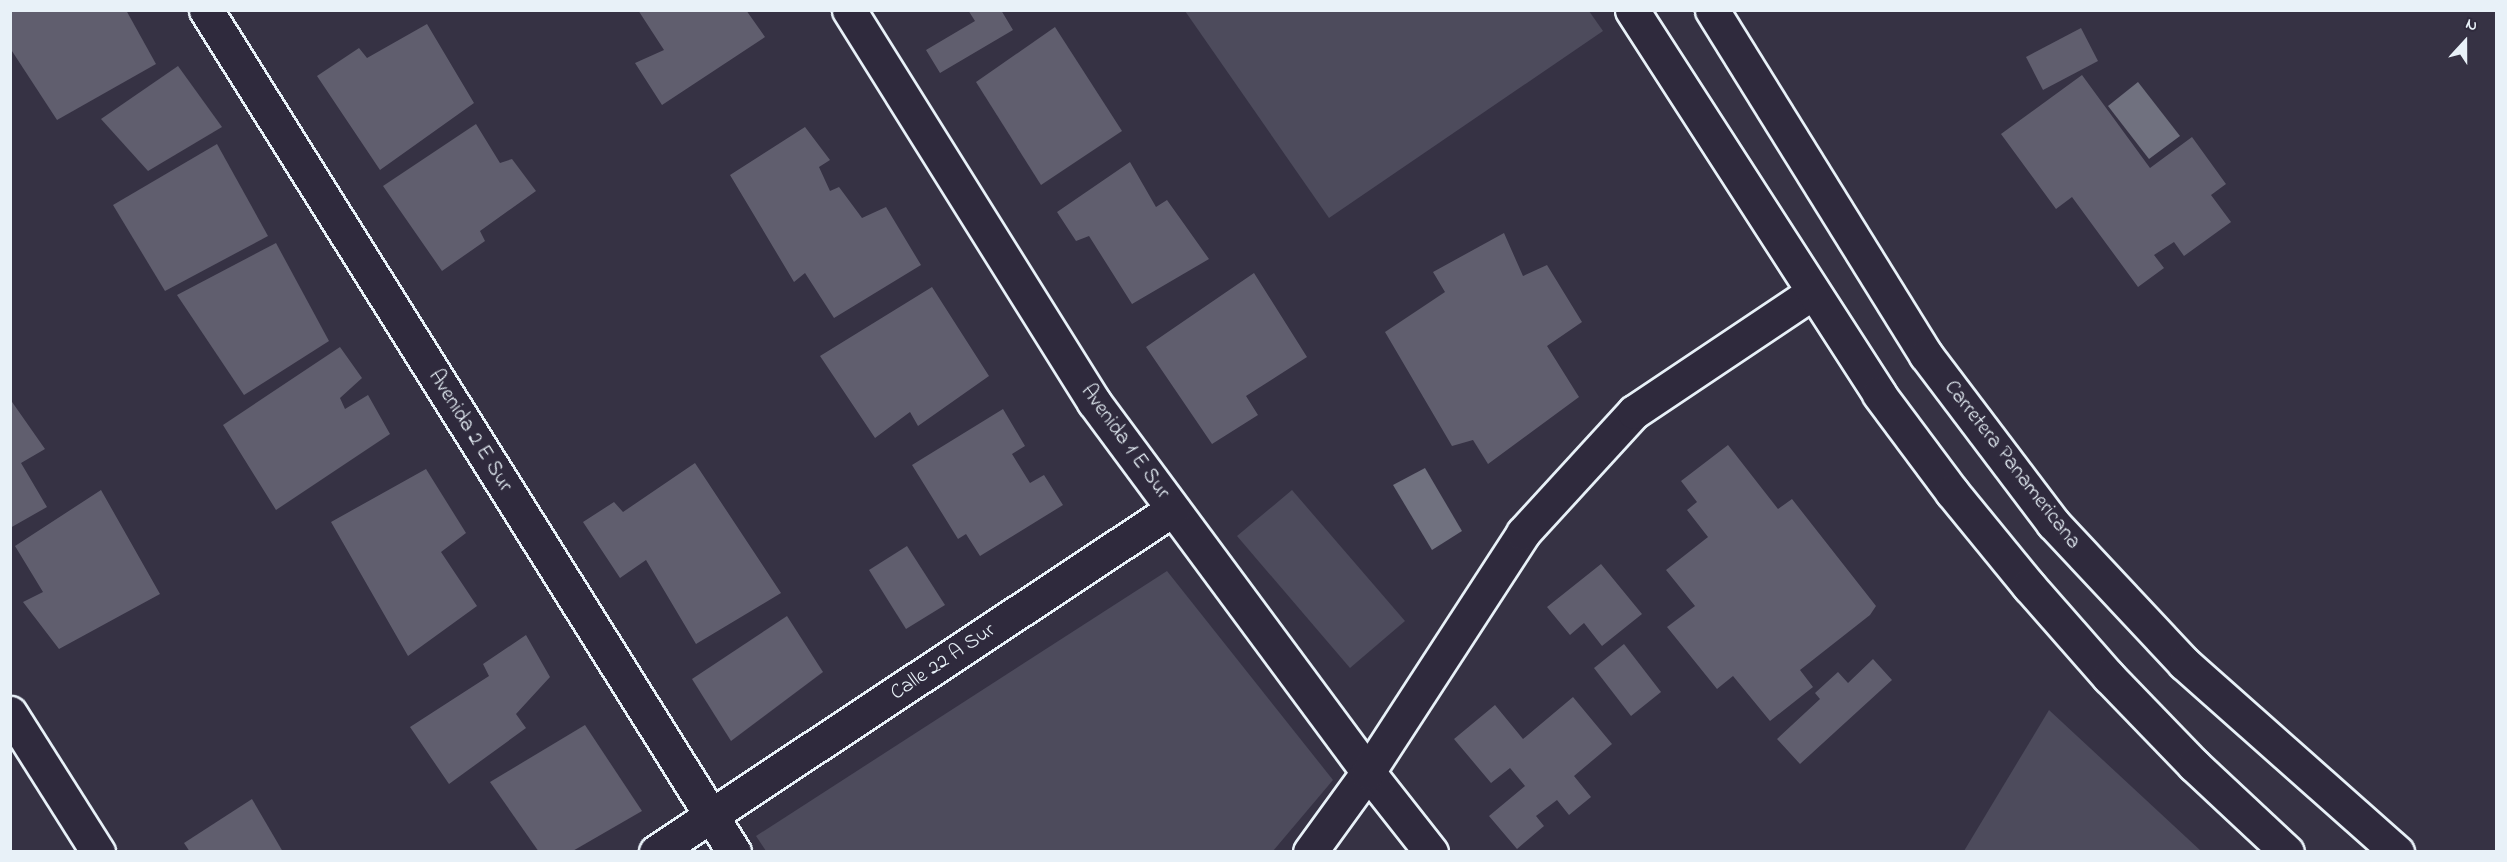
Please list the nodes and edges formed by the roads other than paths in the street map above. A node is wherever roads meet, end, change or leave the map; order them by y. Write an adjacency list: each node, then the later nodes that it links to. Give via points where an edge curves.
1 (206, 10): 9 (main road, Avenida 2 E Sur)
2 (849, 10): 6 (main road, Avenida 1 E Sur, via 1094,402)
3 (1632, 10): 5 (main road)
4 (1712, 10): 16 (main road, Carretera Panamericana, via 1926,356 2054,523 2184,663)
5 (1812, 293): 8 (main road, via 1634,412 1523,533); 10 (main road, via 1879,394 2029,586 2194,765)
6 (1173, 509): 8 (main road, Avenida 1 E Sur); 9 (main road, Calle 22 A Sur)
7 (10, 713): 11 (main road)
8 (1368, 772): 14 (main road); 15 (main road, Avenida 1 E Sur)
9 (712, 815): 12 (main road, Calle 22 A Sur); 13 (main road, Avenida 2 E Sur)
10 (2286, 850)
11 (98, 852)
12 (656, 852)
13 (734, 852)
14 (1310, 852)
15 (1431, 852)
16 (2397, 852)

